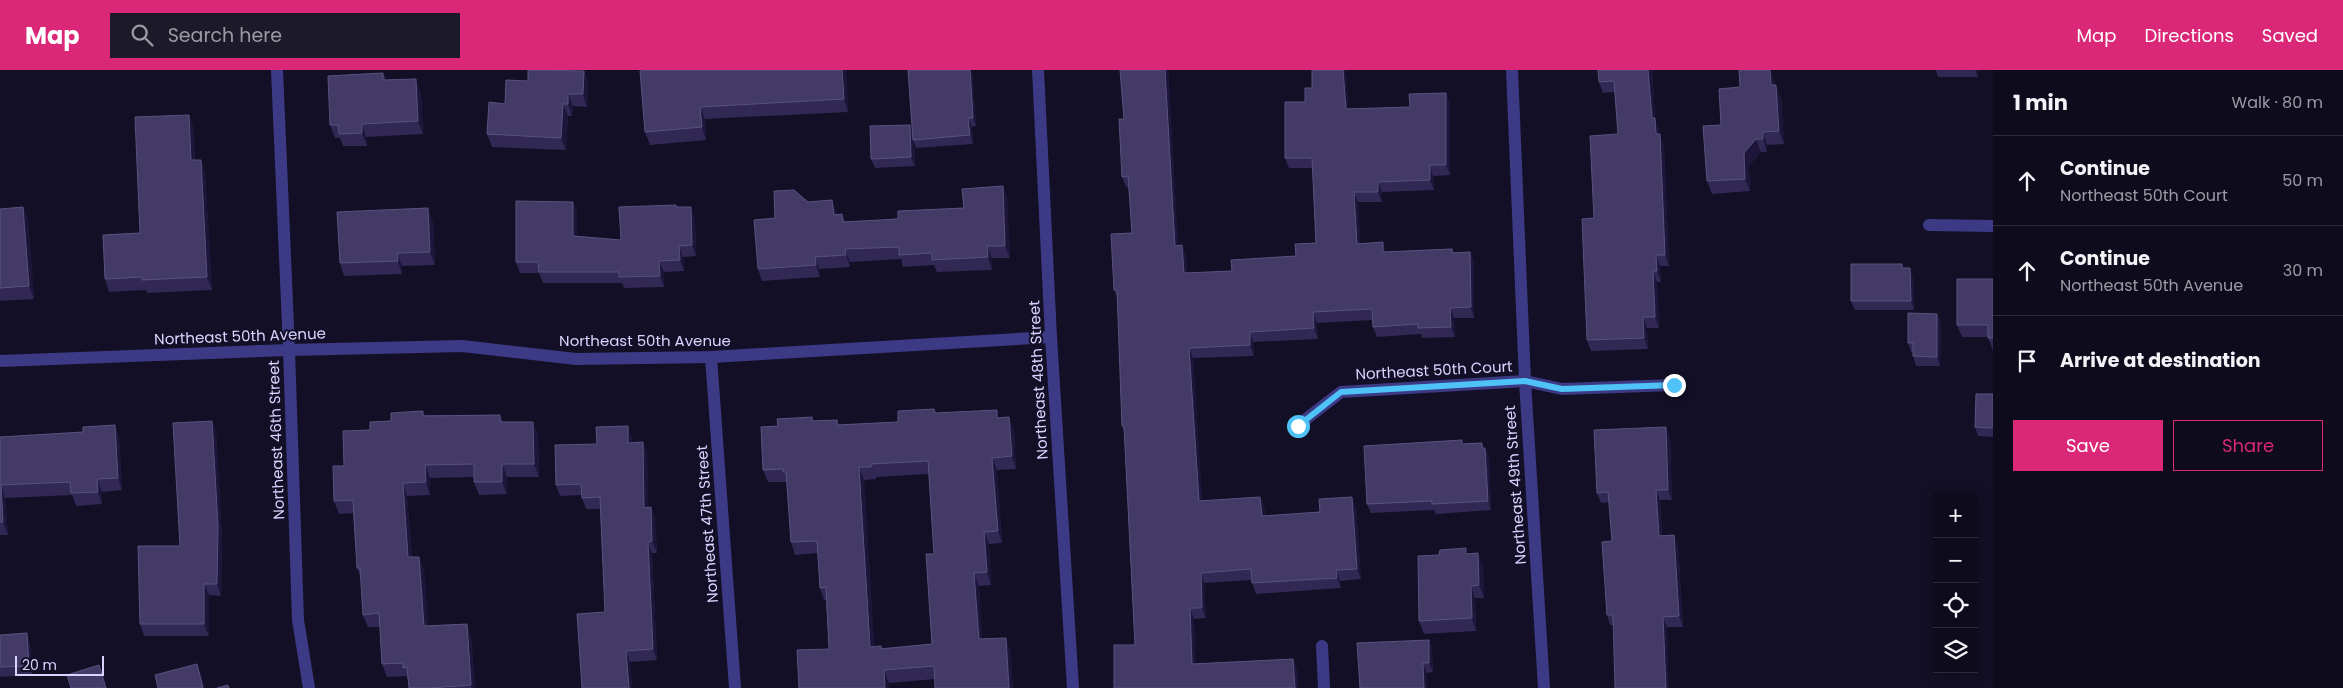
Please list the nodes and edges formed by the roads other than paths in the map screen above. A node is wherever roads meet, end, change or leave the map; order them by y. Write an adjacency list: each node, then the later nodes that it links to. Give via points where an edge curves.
1 (276, 70): 7 (street, Northeast 46th Street)
2 (1038, 70): 6 (street, Northeast 48th Street)
3 (1512, 70): 10 (street, Northeast 49th Street)
4 (1929, 225): 5 (street)
5 (1993, 226)
6 (1051, 337): 8 (street, Northeast 50th Avenue); 16 (street, Northeast 48th Street)
7 (289, 350): 8 (street, Northeast 50th Avenue, via 462,346 576,359); 9 (street, Northeast 50th Avenue); 14 (street, Northeast 46th Street, via 298,620)
8 (711, 357): 15 (street, Northeast 47th Street)
9 (0, 361)
10 (1525, 381): 11 (street, via 1562,389); 12 (street, Northeast 50th Court, via 1341,392); 18 (street, Northeast 49th Street)
11 (1674, 385)
12 (1298, 426)
13 (1322, 646): 17 (street)
14 (309, 688)
15 (735, 688)
16 (1073, 688)
17 (1324, 688)
18 (1544, 688)

